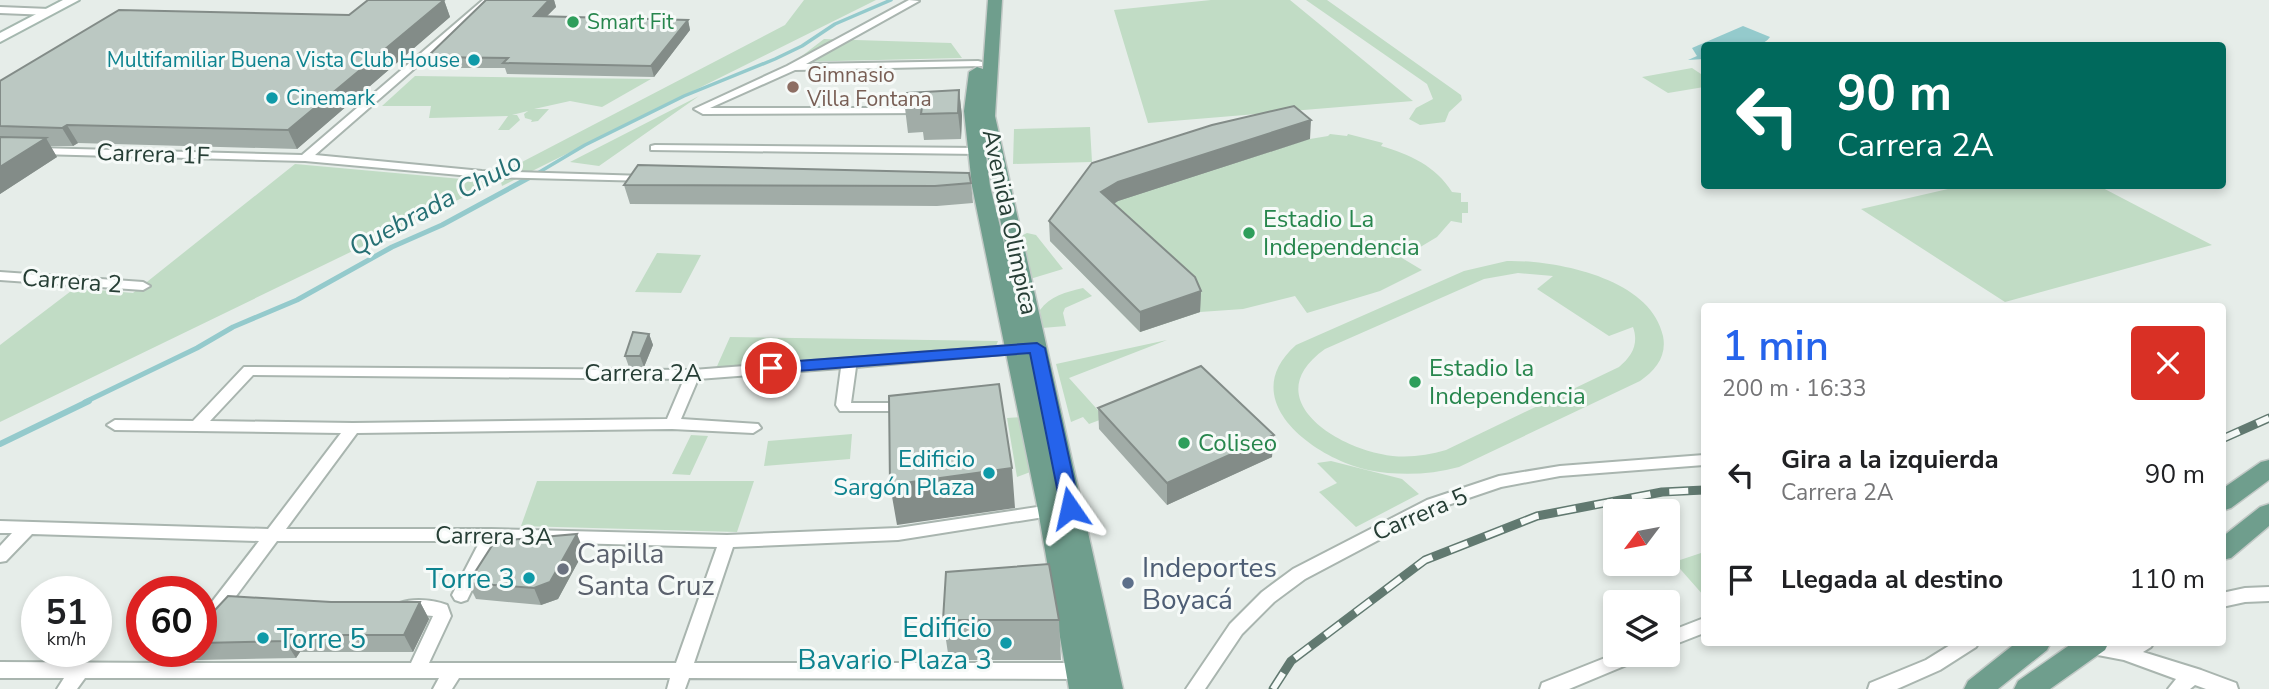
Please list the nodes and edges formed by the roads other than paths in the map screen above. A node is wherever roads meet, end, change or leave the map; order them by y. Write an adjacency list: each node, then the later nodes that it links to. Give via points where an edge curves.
1 (73, 0): 7 (street)
2 (488, 0): 15 (street)
3 (979, 0): 9 (main road, Avenida Olimpica)
4 (995, 0): 19 (main road, Avenida Olimpica, via 987,116)
5 (914, 1): 10 (street)
6 (0, 10): 7 (street)
7 (49, 12): 8 (street)
8 (1, 37)
9 (978, 64): 10 (street); 14 (main road, Avenida Olimpica, via 965,111)
10 (791, 68): 11 (street, via 699,108)
11 (932, 111)
12 (655, 148): 14 (street)
13 (0, 150): 15 (street, Carrera 1F)
14 (979, 151): 19 (main road, Avenida Olimpica, via 974,186 991,224)
15 (305, 158): 16 (street, Carrera 1F, via 502,176)
16 (663, 179)
17 (0, 276): 18 (street, Carrera 2)
18 (143, 286)
19 (1026, 349): 20 (street, Carrera 2A); 31 (main road, Avenida Olimpica)
20 (849, 362): 21 (street, Carrera 2A); 22 (street, via 845,408)
21 (693, 375): 23 (street); 25 (street, Carrera 2A, via 249,370)
22 (920, 405)
23 (672, 424): 26 (street); 27 (street)
24 (115, 425): 25 (street)
25 (198, 425): 26 (street)
26 (353, 428): 35 (street)
27 (752, 428)
28 (1701, 460): 68 (street, Carrera 5, via 1560,471 1499,482 1433,504 1299,573 1268,597 1236,629)
29 (2269, 468): 30 (main road)
30 (2227, 493)
31 (1060, 509): 37 (street, Carrera 3A, via 898,534); 62 (main road, Avenida Olimpica); 67 (main road, Avenida Olimpica)
32 (2269, 513): 38 (main road)
33 (0, 527): 34 (street, Carrera 3A)
34 (28, 528): 35 (street, Carrera 3A); 39 (street)
35 (272, 535): 36 (street, Carrera 3A); 44 (street)
36 (491, 535): 37 (street, Carrera 3A); 41 (street)
37 (727, 541): 57 (street)
38 (2226, 548)
39 (0, 556)
40 (2269, 594): 42 (street)
41 (461, 595)
42 (2226, 599)
43 (386, 608): 59 (street, via 441,610)
44 (217, 609)
45 (1701, 626): 46 (street)
46 (1680, 635)
47 (1964, 646): 69 (street)
48 (2032, 646): 70 (main road)
49 (2091, 646): 71 (main road)
50 (2096, 646): 52 (street)
51 (2139, 646): 52 (street)
52 (2126, 653): 61 (street)
53 (174, 667): 56 (street)
54 (1606, 667): 63 (street)
55 (0, 670): 58 (street)
56 (172, 670): 58 (street); 59 (street)
57 (682, 670): 60 (street); 62 (street); 66 (street)
58 (79, 671): 64 (street)
59 (416, 671): 60 (street)
60 (453, 671): 65 (street)
61 (2194, 675): 72 (street); 73 (street)
62 (1081, 680)
63 (1563, 687)
64 (66, 689)
65 (442, 689)
66 (676, 689)
67 (1109, 689)
68 (1195, 689)
69 (1877, 689)
70 (1978, 689)
71 (2029, 689)
72 (2177, 689)
73 (2229, 689)

